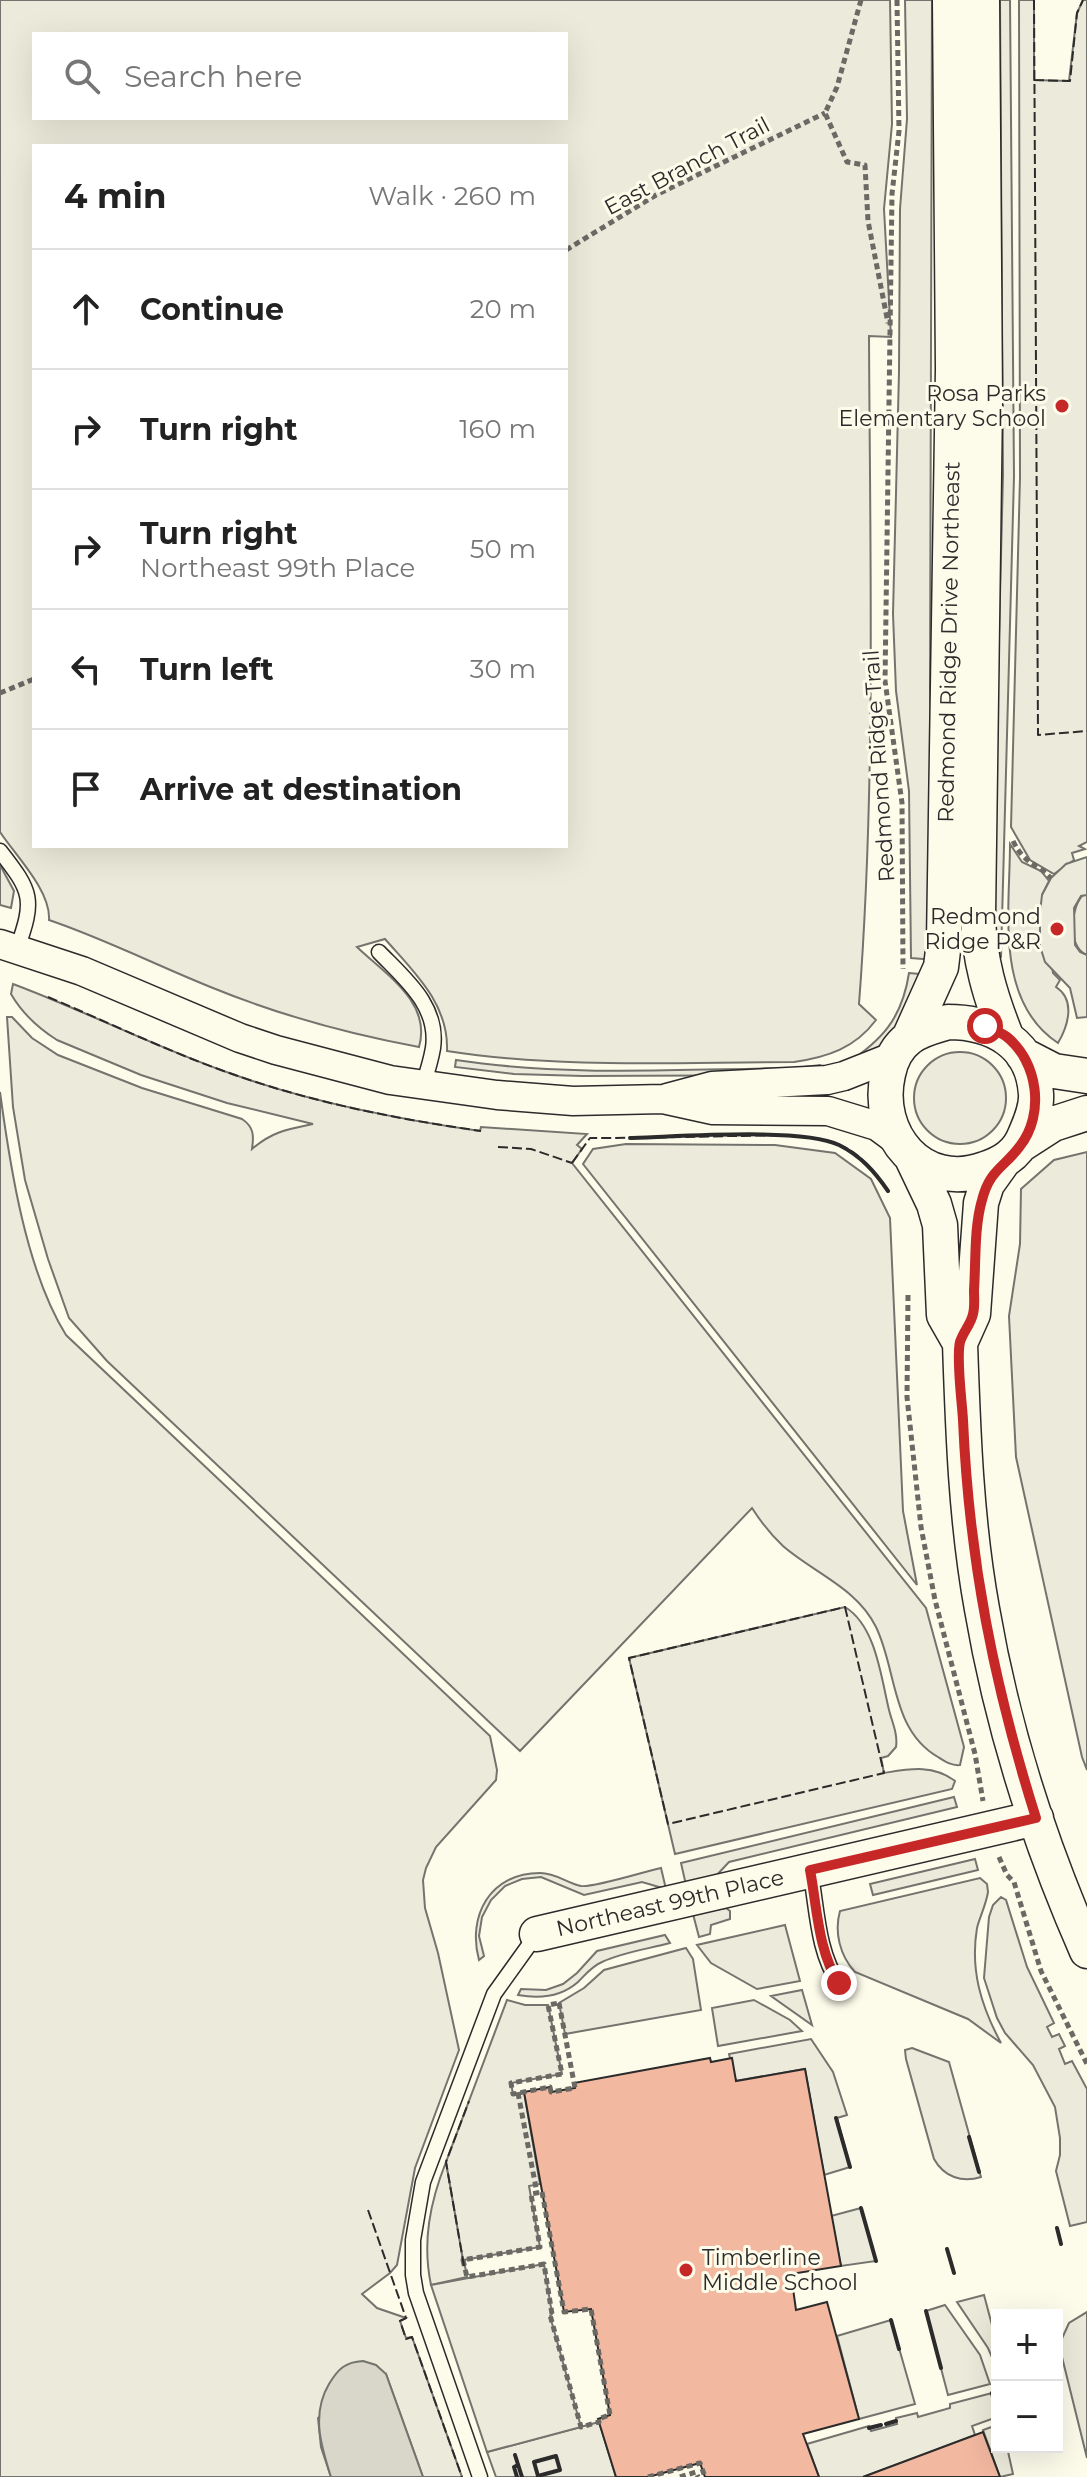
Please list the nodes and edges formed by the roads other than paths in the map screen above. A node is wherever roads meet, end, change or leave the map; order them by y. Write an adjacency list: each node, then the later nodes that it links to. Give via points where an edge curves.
1 (950, 0): 7 (street, Redmond Ridge Drive Northeast, via 953,369 944,942 941,967)
2 (982, 0): 6 (street, Redmond Ridge Drive Northeast, via 985,417 978,916 987,987)
3 (0, 851): 4 (lane, via 18,873 29,901 29,918)
4 (8, 946): 9 (street, via 276,1050)
5 (379, 952): 9 (lane, via 429,1009 433,1048)
6 (1014, 1045): 7 (street, via 968,1022 948,1022); 8 (street, via 1054,1071); 13 (street, Redmond Ridge Drive Northeast, via 1036,1094 1034,1114)
7 (900, 1047): 10 (street, via 855,1073 827,1080 712,1086); 12 (street, Redmond Ridge Drive Northeast, via 884,1105)
8 (1087, 1076)
9 (423, 1085): 10 (street, via 573,1101)
10 (663, 1099): 12 (street, via 713,1110 828,1111 877,1126)
11 (1087, 1113): 13 (street, via 1053,1124)
12 (904, 1149): 13 (street, via 945,1173 974,1173); 14 (street, Redmond Ridge Drive Northeast, via 934,1204 940,1225 944,1315)
13 (1012, 1154): 14 (street, Redmond Ridge Drive Northeast, via 987,1184 981,1203 973,1314)
14 (960, 1343): 15 (street, Redmond Ridge Drive Northeast, via 971,1530 982,1609)
15 (1036, 1818): 16 (street, Northeast 99th Place); 18 (street, Redmond Ridge Drive Northeast)
16 (810, 1870): 17 (street, Northeast 99th Place); 19 (lane, via 825,1954)
17 (537, 1934): 20 (lane, via 494,1994 423,2182 413,2240 416,2293)
18 (1087, 1951)
19 (839, 1983)
20 (480, 2477)

